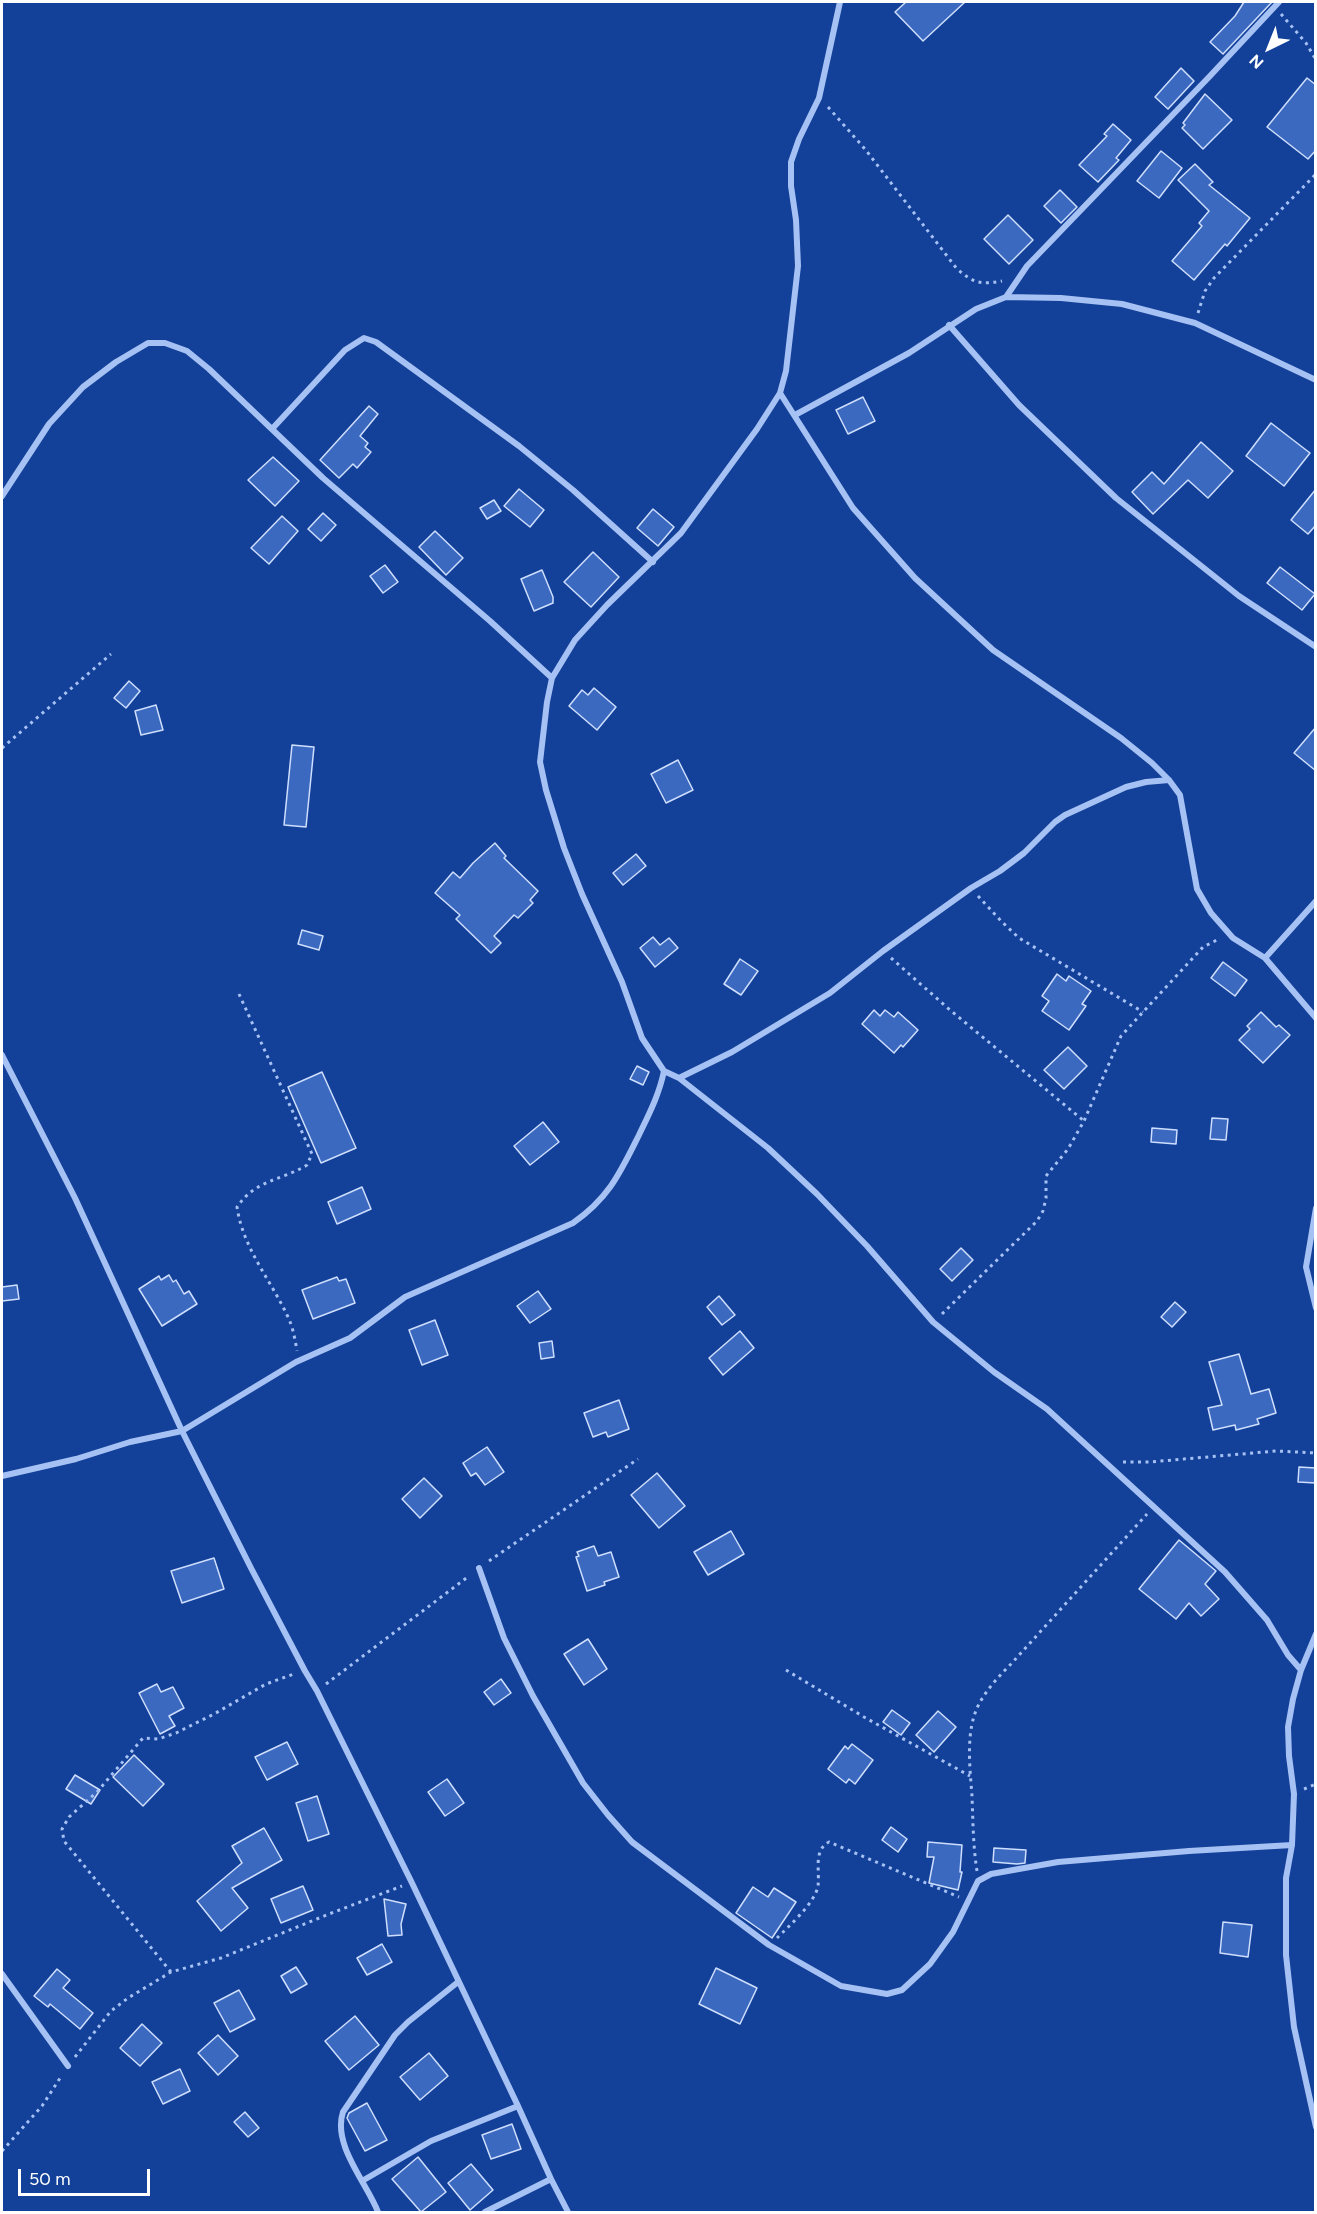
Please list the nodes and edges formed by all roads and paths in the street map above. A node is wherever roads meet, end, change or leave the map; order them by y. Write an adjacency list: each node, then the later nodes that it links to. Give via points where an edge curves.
1 (840, 2): 4 (street)
2 (1277, 4): 3 (path); 6 (street)
3 (1316, 60)
4 (819, 98): 6 (path, via 865,149 957,269 980,283); 11 (street, via 791,162 798,266)
5 (1316, 174): 8 (path, via 1214,278)
6 (1019, 278): 7 (street)
7 (1006, 297): 8 (street, via 1122,304); 9 (street)
8 (1195, 323): 10 (street)
9 (949, 325): 12 (street, via 909,352); 16 (street, via 1019,405 1116,498 1239,596)
10 (1316, 380)
11 (780, 393): 12 (street); 15 (street, via 698,511)
12 (795, 415): 20 (street, via 853,508 915,578 993,650 1121,738)
13 (272, 429): 14 (street, via 187,351 165,343 148,343 83,387 49,424); 15 (street, via 345,350 364,338 376,342 519,446); 18 (street)
14 (2, 496)
15 (653, 562): 18 (street, via 575,640)
16 (1316, 646)
17 (111, 654): 19 (path)
18 (552, 678): 30 (street, via 540,762 546,790 575,875 642,1038)
19 (2, 748)
20 (1169, 780): 21 (street, via 1126,787 1065,815 1016,859); 23 (street, via 1180,795 1197,889 1211,914)
21 (971, 888): 24 (street); 27 (path, via 1019,938)
22 (1316, 901): 25 (street)
23 (1233, 938): 25 (street); 27 (path, via 1215,939 1203,947)
24 (883, 951): 31 (street, via 807,1008); 32 (path)
25 (1265, 958): 28 (street)
26 (239, 994): 36 (path, via 312,1154 307,1165 254,1188 237,1206 244,1234 293,1330)
27 (1143, 1012): 32 (path, via 1121,1036)
28 (1316, 1018)
29 (2, 1055): 37 (street, via 75,1198)
30 (664, 1071): 31 (street); 36 (street, via 655,1102 624,1167 590,1211 573,1223 405,1297 350,1338)
31 (679, 1078): 35 (street, via 768,1148 817,1194)
32 (1084, 1121): 35 (path, via 1046,1176 1046,1198 1037,1221)
33 (1316, 1208): 34 (street, via 1306,1267)
34 (1316, 1308)
35 (933, 1322): 39 (street, via 1047,1409)
36 (296, 1362): 37 (street)
37 (182, 1431): 40 (street); 46 (street)
38 (1316, 1453): 39 (path, via 1276,1451)
39 (1105, 1462): 41 (street)
40 (2, 1476)
41 (1154, 1507): 45 (street, via 1249,1598); 47 (path, via 978,1704)
42 (479, 1568): 52 (street, via 504,1638 532,1696 583,1783 632,1842)
43 (1316, 1634): 45 (street)
44 (786, 1670): 47 (path)
45 (1301, 1670): 48 (street, via 1288,1727 1294,1794)
46 (305, 1671): 50 (street); 53 (path, via 266,1684 176,1733 158,1739 143,1738 62,1829 64,1841)
47 (970, 1776): 49 (path)
48 (1292, 1845): 49 (street, via 1058,1862 1003,1871); 58 (street, via 1286,1878 1286,1955 1294,2027)
49 (978, 1881): 51 (street)
50 (412, 1883): 53 (path, via 221,1958); 55 (street)
51 (970, 1901): 52 (street, via 930,1964 902,1990 886,1994 841,1986); 52 (path, via 829,1842 819,1851 818,1888 800,1916)
52 (769, 1945)
53 (171, 1972): 56 (path, via 111,2011)
54 (2, 1974): 56 (street)
55 (458, 1982): 57 (street); 61 (street, via 395,2036 343,2112 339,2126)
56 (69, 2066): 59 (path, via 42,2106)
57 (518, 2106): 60 (street); 61 (street, via 431,2141)
58 (1316, 2127)
59 (2, 2151)
60 (551, 2179): 63 (street); 64 (street)
61 (362, 2181): 62 (street)
62 (378, 2212)
63 (485, 2212)
64 (568, 2212)

